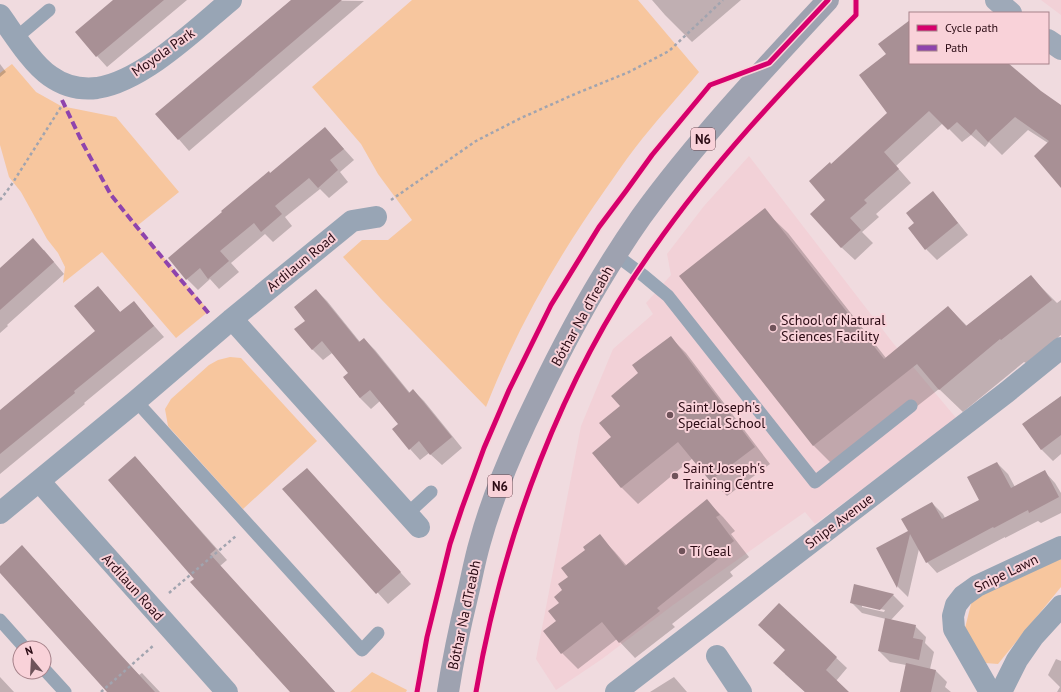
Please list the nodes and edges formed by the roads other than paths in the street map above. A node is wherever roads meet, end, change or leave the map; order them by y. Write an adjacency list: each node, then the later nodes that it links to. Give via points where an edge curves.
1 (231, 0): 5 (street, Moyola Park, via 148,66 131,76 97,88 69,86 49,76)
2 (828, 0): 9 (highway, Bóthar Na dTreabh / N6, via 692,151)
3 (49, 10): 5 (lane)
4 (0, 15): 5 (street, Moyola Park)
5 (17, 37)
6 (1049, 41): 7 (main road)
7 (1061, 49)
8 (376, 217): 10 (street, Ardilaun Road, via 352,221)
9 (616, 255): 13 (lane, via 668,296 815,482); 27 (highway, Bóthar Na dTreabh / N6, via 571,330 511,456 480,541 452,660)
10 (232, 319): 12 (street, Ardilaun Road); 17 (street)
11 (1061, 348): 28 (street, Snipe Avenue)
12 (136, 401): 14 (street, Ardilaun Road); 21 (lane, via 362,650)
13 (911, 406)
14 (39, 481): 16 (street, Ardilaun Road); 26 (street, Ardilaun Road)
15 (431, 492): 17 (lane)
16 (0, 514)
17 (413, 521)
18 (1061, 547): 30 (street, Snipe Lawn, via 977,586 956,605 953,616 954,629)
19 (1061, 606): 31 (street, via 1033,637 1017,660)
20 (0, 620): 22 (lane)
21 (378, 633)
22 (19, 640)
23 (717, 656): 29 (street)
24 (52, 678): 25 (lane)
25 (65, 692)
26 (227, 692)
27 (448, 692)
28 (616, 692)
29 (741, 692)
30 (990, 692)
31 (1001, 692)

